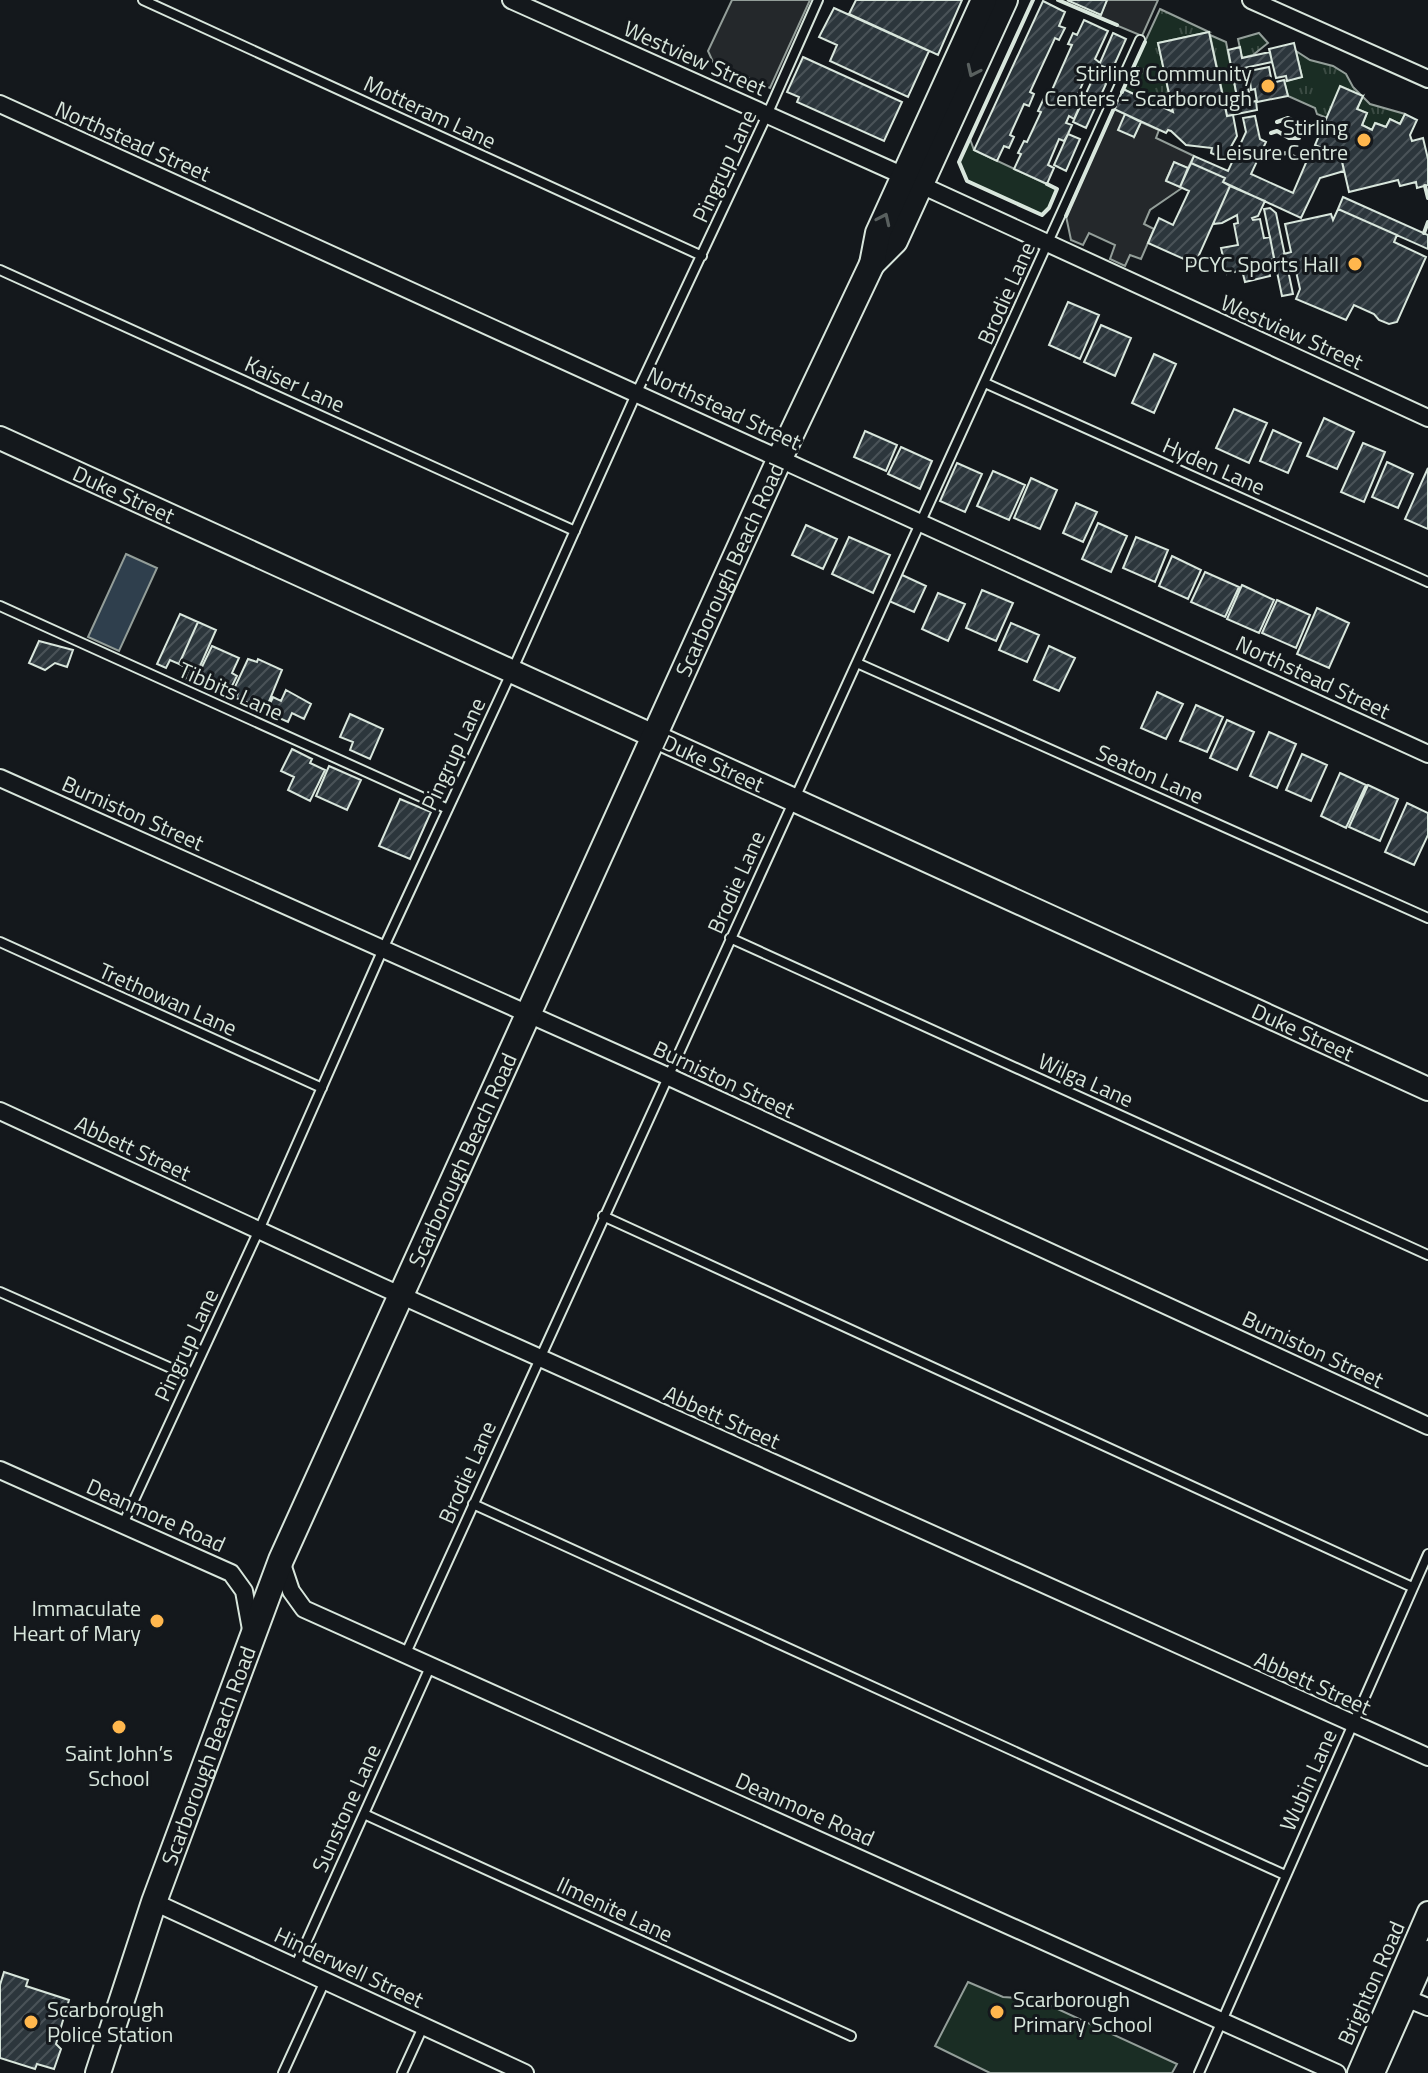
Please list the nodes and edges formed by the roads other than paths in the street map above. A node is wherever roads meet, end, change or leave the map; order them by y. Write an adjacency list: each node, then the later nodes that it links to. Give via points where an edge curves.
1 (143, 0): 13 (lane, Motteram Lane)
2 (511, 0): 10 (street, Westview Street)
3 (818, 0): 10 (lane, Pingrup Lane)
4 (984, 0): 11 (main road, Scarborough Beach Road)
5 (1005, 0): 11 (main road, Scarborough Beach Road, one-way to 11)
6 (1251, 0): 8 (street)
7 (1140, 40): 12 (lane, Brodie Lane)
8 (1428, 79)
9 (0, 104): 16 (street, Northstead Street)
10 (767, 115): 11 (street, Westview Street); 13 (lane, Pingrup Lane)
11 (912, 181): 12 (street, Westview Street); 19 (main road, Scarborough Beach Road, via 895,241 872,264)
12 (1047, 244): 15 (lane, Brodie Lane); 17 (street, Westview Street)
13 (702, 256): 16 (lane, Pingrup Lane)
14 (0, 270): 21 (lane, Kaiser Lane)
15 (985, 383): 20 (lane, Brodie Lane); 22 (lane, Hyden Lane)
16 (637, 392): 19 (street, Northstead Street); 21 (lane, Pingrup Lane)
17 (1428, 418)
18 (0, 438): 25 (main road, Duke Street)
19 (780, 458): 20 (street, Northstead Street); 26 (main road, Scarborough Beach Road)
20 (919, 521): 24 (lane, Brodie Lane); 27 (street, Northstead Street)
21 (575, 531): 25 (lane, Pingrup Lane)
22 (1428, 582)
23 (0, 606): 30 (lane, Tibbits Lane)
24 (857, 663): 29 (lane, Brodie Lane); 31 (lane, Seaton Lane)
25 (512, 671): 26 (main road, Duke Street); 30 (lane, Pingrup Lane)
26 (654, 738): 29 (main road, Duke Street); 35 (main road, Scarborough Beach Road)
27 (1428, 754)
28 (0, 778): 34 (street, Burniston Street)
29 (792, 801): 32 (lane, Brodie Lane); 38 (main road, Duke Street)
30 (448, 809): 34 (lane, Pingrup Lane)
31 (1428, 918)
32 (730, 938): 36 (lane, Brodie Lane); 42 (lane, Wilga Lane)
33 (0, 942): 37 (lane, Trethowan Lane)
34 (383, 949): 35 (street, Burniston Street); 37 (lane, Pingrup Lane)
35 (528, 1014): 36 (street, Burniston Street); 44 (main road, Scarborough Beach Road)
36 (667, 1076): 40 (lane, Brodie Lane); 47 (street, Burniston Street)
37 (322, 1088): 41 (lane, Pingrup Lane)
38 (1428, 1089)
39 (0, 1111): 41 (street, Abbett Street)
40 (603, 1216): 45 (lane, Brodie Lane); 53 (lane)
41 (259, 1230): 44 (street, Abbett Street); 46 (lane, Pingrup Lane)
42 (1428, 1255)
43 (0, 1292): 46 (lane)
44 (401, 1295): 45 (street, Abbett Street); 52 (main road, Scarborough Beach Road)
45 (538, 1358): 49 (lane, Brodie Lane); 57 (street, Abbett Street)
46 (191, 1377): 50 (lane, Pingrup Lane)
47 (1428, 1426)
48 (0, 1470): 50 (street, Deanmore Road)
49 (473, 1504): 55 (lane, Brodie Lane); 60 (lane)
50 (123, 1524): 54 (street, Deanmore Road, via 231,1573 244,1591)
51 (1428, 1554): 53 (lane, Wubin Lane)
52 (281, 1560): 54 (main road, Scarborough Beach Road); 55 (street, Deanmore Road, via 291,1591 304,1609)
53 (1412, 1587): 57 (lane, Wubin Lane)
54 (252, 1637): 61 (main road, Scarborough Beach Road)
55 (406, 1653): 56 (street, Deanmore Road)
56 (431, 1664): 59 (lane, Sunstone Lane); 68 (street, Deanmore Road)
57 (1353, 1725): 58 (street, Abbett Street); 60 (lane, Wubin Lane)
58 (1428, 1757)
59 (364, 1814): 64 (lane, Sunstone Lane); 70 (lane, Ilmenite Lane)
60 (1285, 1875): 68 (lane, Wubin Lane)
61 (154, 1902): 64 (street, Hinderwell Street); 71 (main road, Scarborough Beach Road)
62 (1428, 1912): 66 (street, Brighton Road)
63 (1428, 1951): 66 (street, Brighton Road)
64 (295, 1967): 65 (street, Hinderwell Street)
65 (325, 1981): 69 (street, Hinderwell Street); 72 (lane)
66 (1400, 1995): 67 (street); 77 (street, Brighton Road); 78 (street, Brighton Road)
67 (1428, 2007)
68 (1222, 2021): 75 (lane, Wubin Lane); 76 (street, Deanmore Road)
69 (423, 2026): 73 (lane); 74 (street, Hinderwell Street)
70 (851, 2036)
71 (98, 2073)
72 (283, 2073)
73 (402, 2073)
74 (525, 2073)
75 (1199, 2073)
76 (1337, 2073)
77 (1358, 2073)
78 (1374, 2073)

